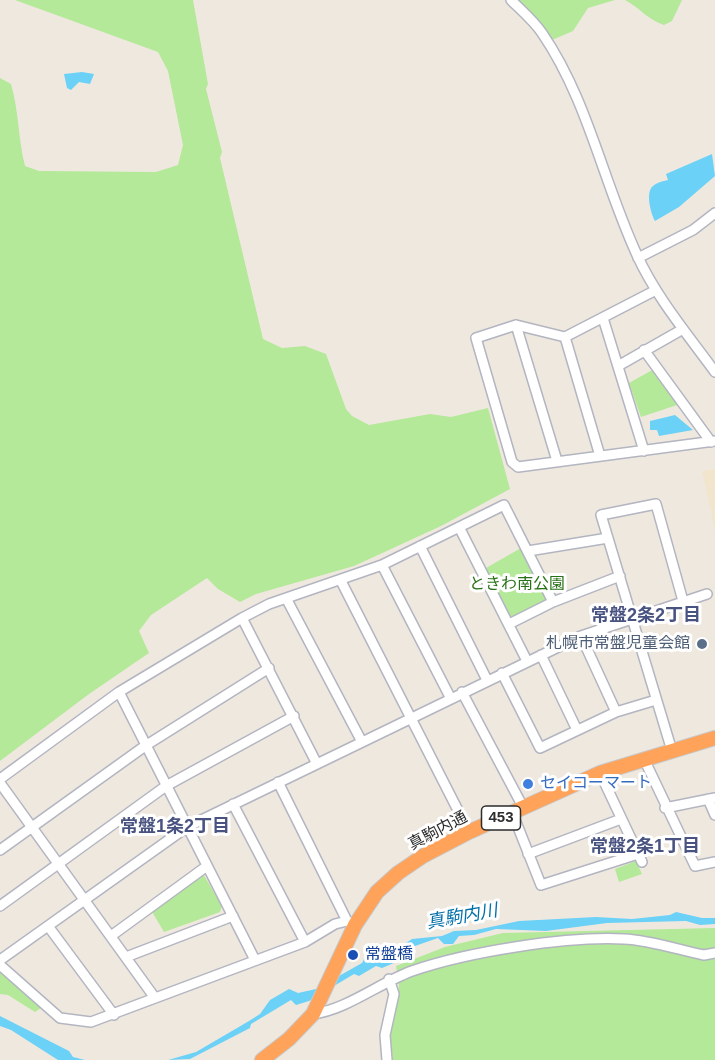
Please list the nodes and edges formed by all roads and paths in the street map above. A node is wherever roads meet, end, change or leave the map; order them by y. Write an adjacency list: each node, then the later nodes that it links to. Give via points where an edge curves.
1 (511, 0): 3 (street, via 541,30 567,75)
2 (715, 213): 3 (street, via 693,231)
3 (638, 258): 4 (street)
4 (656, 290): 5 (street); 7 (street)
5 (603, 318): 8 (street); 10 (street)
6 (516, 325): 8 (street); 15 (street); 15 (street, via 476,338 512,462 518,467)
7 (683, 329): 9 (street); 11 (street)
8 (565, 337): 14 (street)
9 (644, 350): 10 (street); 12 (street)
10 (618, 366): 13 (street)
11 (715, 372)
12 (713, 442): 13 (street)
13 (644, 451): 14 (street)
14 (600, 456): 15 (street)
15 (557, 461)
16 (459, 527): 18 (street); 19 (street, via 504,505); 29 (street)
17 (609, 538): 19 (street); 21 (street); 26 (street, via 601,515 656,504)
18 (420, 546): 20 (street); 35 (street)
19 (528, 551): 25 (street)
20 (381, 564): 22 (street); 38 (street)
21 (620, 576): 25 (street); 27 (street)
22 (341, 581): 24 (street); 42 (street)
23 (707, 594): 26 (street)
24 (286, 598): 28 (street); 45 (street)
25 (553, 602): 29 (street)
26 (683, 602): 27 (street)
27 (632, 617): 30 (street); 39 (street)
28 (242, 618): 33 (street); 36 (street)
29 (509, 624): 32 (street)
30 (581, 636): 31 (street); 40 (street)
31 (541, 655): 32 (street); 43 (street)
32 (527, 661): 34 (street)
33 (269, 669): 41 (street); 46 (street)
34 (502, 673): 35 (street); 43 (street, via 540,748)
35 (487, 680): 37 (street)
36 (118, 692): 46 (street); 51 (street)
37 (462, 692): 38 (street); 57 (street)
38 (450, 698): 42 (street)
39 (656, 700): 40 (street); 47 (street)
40 (616, 712): 43 (street)
41 (294, 716): 49 (street); 53 (street)
42 (410, 718): 45 (street); 62 (street)
43 (577, 730)
44 (715, 738): 47 (highway, 真駒内通 / 453)
45 (362, 742): 49 (street)
46 (145, 746): 53 (street); 60 (street)
47 (672, 751): 48 (highway, 真駒内通 / 453)
48 (644, 759): 50 (highway, 真駒内通 / 453); 56 (street)
49 (317, 764): 52 (street)
50 (600, 773): 57 (highway, 真駒内通 / 453); 59 (street)
51 (0, 781): 60 (street)
52 (278, 782): 55 (street); 71 (street)
53 (166, 786): 61 (street); 66 (street)
54 (711, 799): 56 (street); 58 (street)
55 (233, 804): 61 (street); 74 (street)
56 (665, 808): 65 (street, via 695,866)
57 (518, 810): 62 (highway, 真駒内通 / 453); 64 (street)
58 (715, 814)
59 (621, 819): 64 (street); 64 (street, via 640,858 541,885)
60 (33, 827): 63 (street); 66 (street)
61 (187, 827): 67 (street); 68 (street)
62 (469, 832): 71 (highway, 真駒内通 / 453, via 398,873)
63 (0, 850)
64 (528, 854)
65 (715, 862)
66 (59, 864): 68 (street); 69 (street)
67 (207, 866): 70 (street); 73 (street)
68 (85, 900): 72 (street); 73 (street)
69 (0, 906)
70 (233, 916): 76 (street); 78 (street)
71 (351, 923): 74 (street, via 335,924); 82 (highway, 真駒内通 / 453, via 338,966)
72 (48, 926): 77 (street); 83 (street)
73 (111, 936): 76 (street)
74 (305, 942): 78 (street)
75 (715, 953): 80 (street, via 704,955 626,939 588,940 528,946 436,963)
76 (126, 957): 81 (street)
77 (0, 960)
78 (255, 960): 81 (street)
79 (0, 965): 83 (street, via 60,1018 81,1023)
80 (389, 979): 82 (street, via 326,1012); 85 (street, via 394,994 385,1035)
81 (155, 998): 83 (street)
82 (315, 1011): 84 (highway, 真駒内通 / 453)
83 (114, 1015)
84 (262, 1060)
85 (387, 1060)

